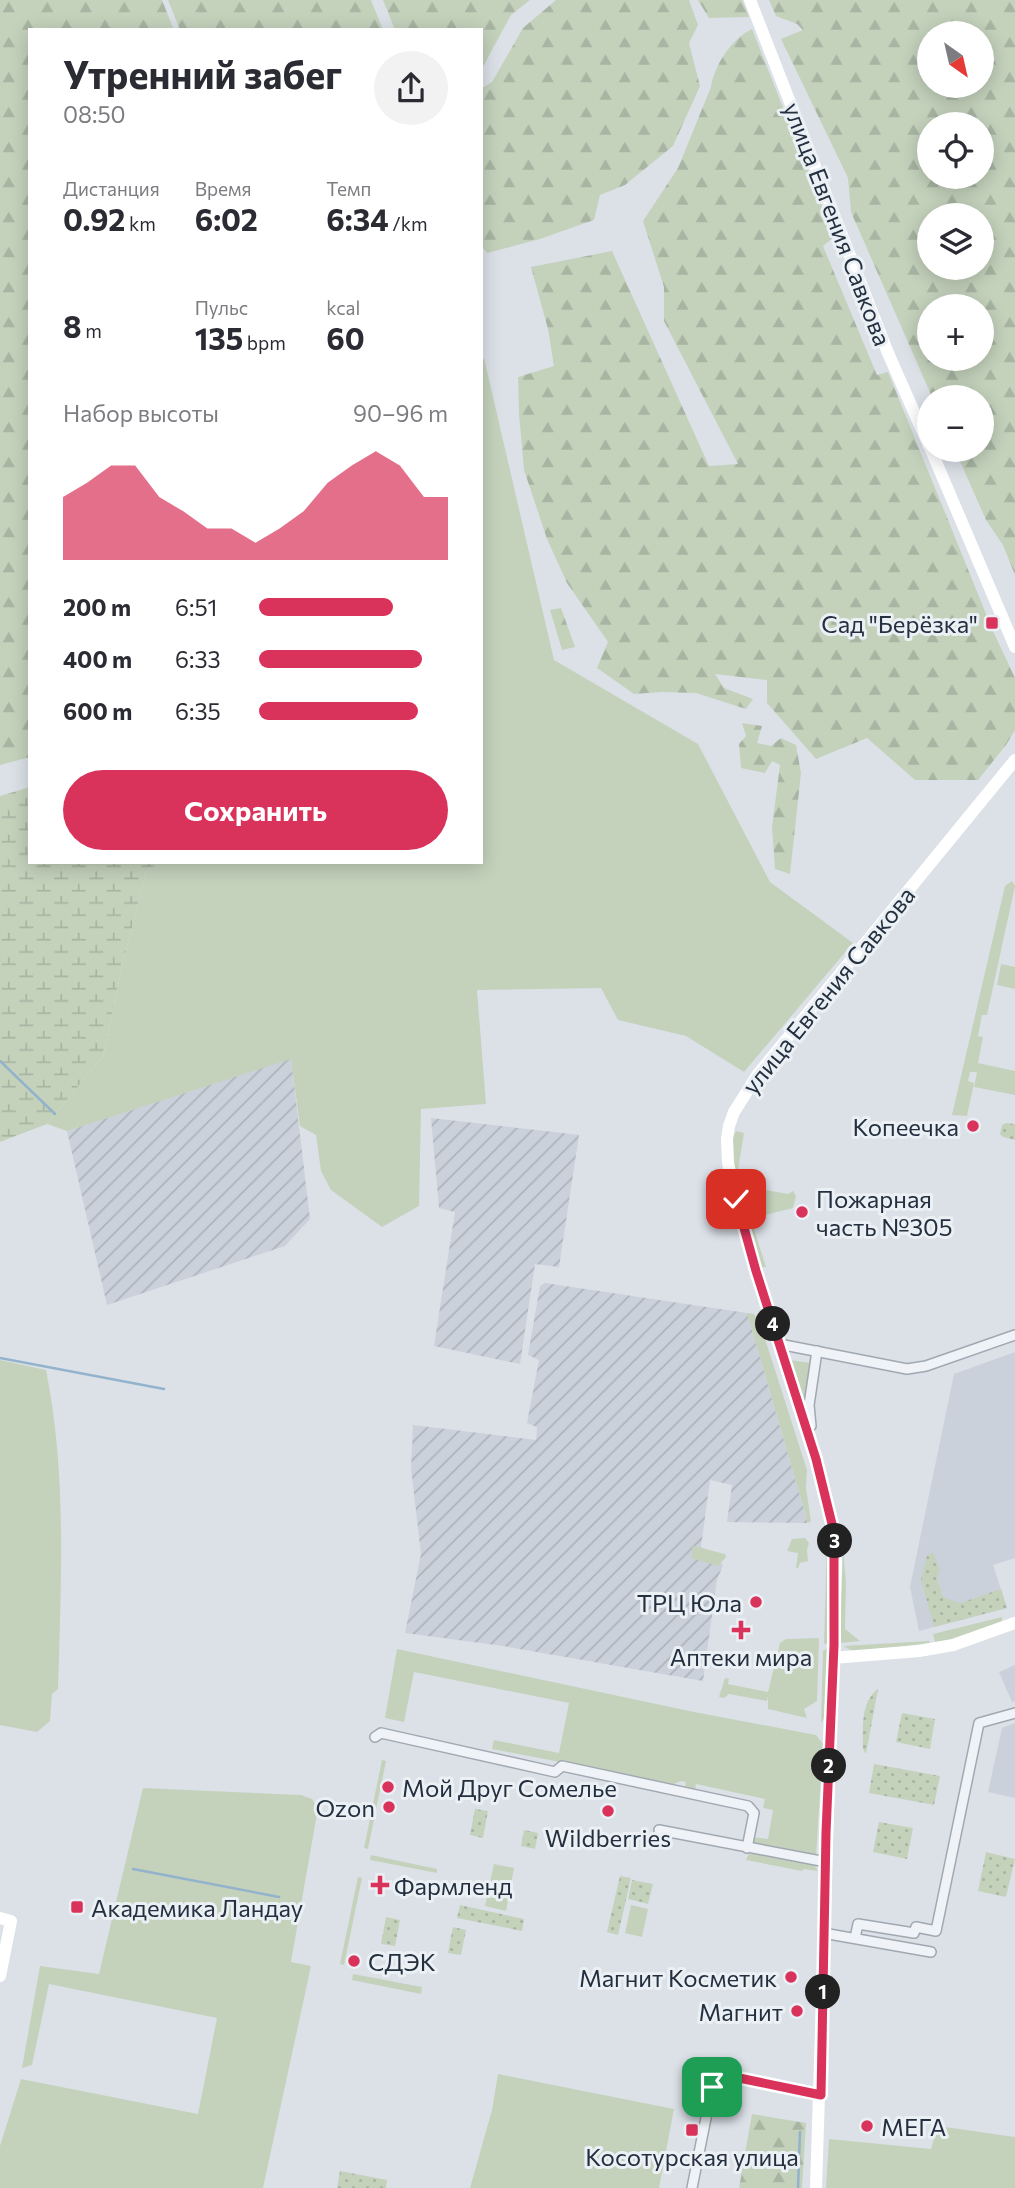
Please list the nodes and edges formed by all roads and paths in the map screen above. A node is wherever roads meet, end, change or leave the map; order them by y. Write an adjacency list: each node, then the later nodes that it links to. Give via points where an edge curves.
1 (750, 0): 2 (main road, улица Евгения Савкова)
2 (917, 419)
3 (936, 462): 4 (main road, улица Евгения Савкова)
4 (1015, 648)
5 (1015, 760): 7 (main road, улица Евгения Савкова, via 758,1074 734,1112 727,1139 728,1163)
6 (1015, 1335): 8 (street, via 926,1367 907,1369)
7 (779, 1344): 8 (street); 9 (main road, улица Евгения Савкова)
8 (817, 1351): 9 (street, via 809,1405)
9 (816, 1459): 11 (main road, улица Евгения Савкова, via 834,1532)
10 (1015, 1623): 11 (main road, via 953,1645)
11 (833, 1658): 16 (main road, улица Евгения Савкова)
12 (1015, 1713): 19 (street, via 979,1723 936,1931 916,1927 914,1933 858,1924)
13 (375, 1737): 15 (street, via 381,1733 555,1773 562,1766 748,1806 754,1813)
14 (659, 1830): 15 (street)
15 (747, 1848): 16 (street)
16 (826, 1863): 18 (main road, улица Евгения Савкова)
17 (5, 1924): 21 (main road)
18 (823, 1933): 19 (street); 24 (main road, улица Евгения Савкова)
19 (855, 1938): 20 (street)
20 (931, 1952)
21 (0, 1976)
22 (699, 2063): 23 (street)
23 (715, 2073): 24 (street); 25 (street)
24 (821, 2095): 26 (main road, улица Евгения Савкова)
25 (692, 2188)
26 (816, 2188)

